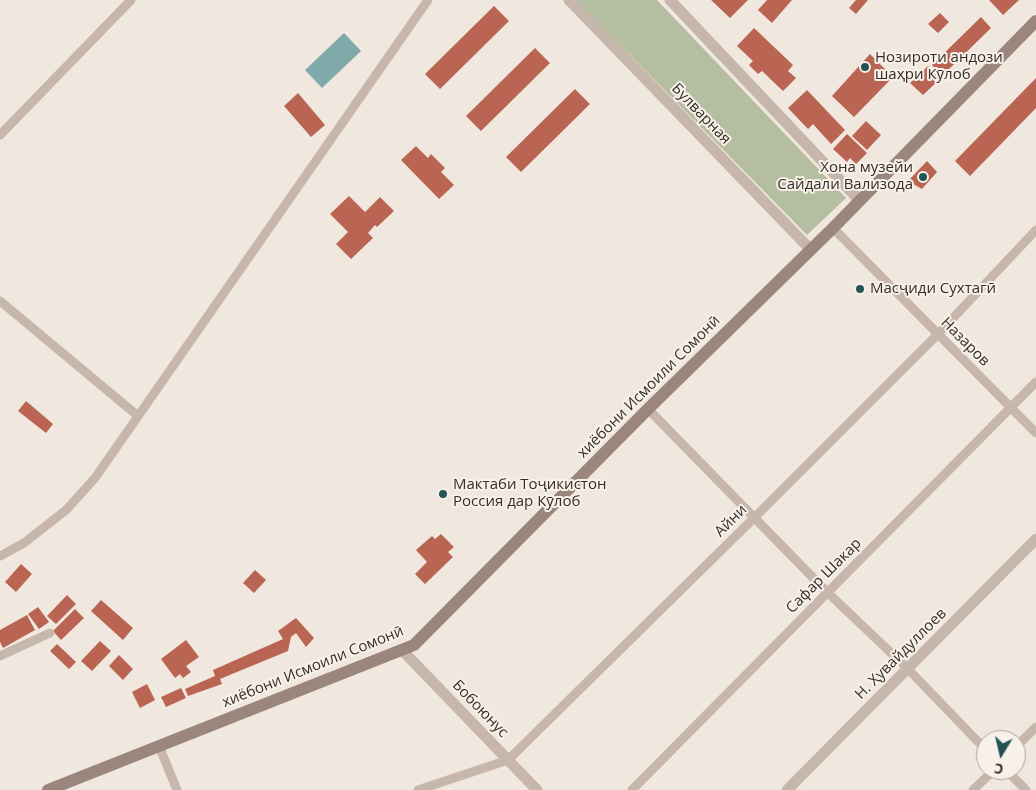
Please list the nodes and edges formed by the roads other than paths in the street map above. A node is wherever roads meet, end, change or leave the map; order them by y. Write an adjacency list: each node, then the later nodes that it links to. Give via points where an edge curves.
1 (131, 0): 6 (street)
2 (428, 0): 16 (street)
3 (569, 0): 10 (street, Булварная)
4 (670, 0): 7 (street)
5 (1036, 21): 7 (main road, хиёбони Исмоили Сомонӣ)
6 (0, 135)
7 (860, 201): 8 (main road, хиёбони Исмоили Сомонӣ)
8 (833, 228): 10 (main road, хиёбони Исмоили Сомонӣ); 12 (street, Назаров)
9 (1036, 230): 12 (street, Айни)
10 (811, 250): 15 (main road, хиёбони Исмоили Сомонӣ)
11 (0, 301): 16 (street)
12 (938, 334): 14 (street, Назаров); 18 (street, Айни)
13 (1036, 382): 14 (street, Сафар Шакар)
14 (1010, 407): 17 (street, Назаров); 21 (street, Сафар Шакар)
15 (648, 409): 18 (street); 23 (main road, хиёбони Исмоили Сомонӣ, via 414,645)
16 (138, 416): 20 (street, via 95,478 66,510 24,543)
17 (1036, 433)
18 (754, 518): 21 (street); 30 (street, Айни)
19 (1036, 539): 25 (street, Н. Ҳувайдуллоев)
20 (0, 556)
21 (827, 592): 25 (street); 37 (street, Сафар Шакар)
22 (50, 633): 24 (street)
23 (402, 650): 29 (main road, хиёбони Исмоили Сомонӣ); 30 (street, Бобоюнус)
24 (0, 656)
25 (908, 669): 28 (street); 38 (street, Н. Ҳувайдуллоев)
26 (1036, 727): 27 (street)
27 (1026, 737)
28 (976, 740)
29 (159, 746): 33 (main road, хиёбони Исмоили Сомонӣ); 34 (street)
30 (508, 760): 35 (street, Айни); 36 (street, Бобоюнус)
31 (984, 780): 39 (street)
32 (1016, 780): 40 (street)
33 (48, 790)
34 (177, 790)
35 (418, 790)
36 (537, 790)
37 (632, 790)
38 (786, 790)
39 (973, 790)
40 (1026, 790)

